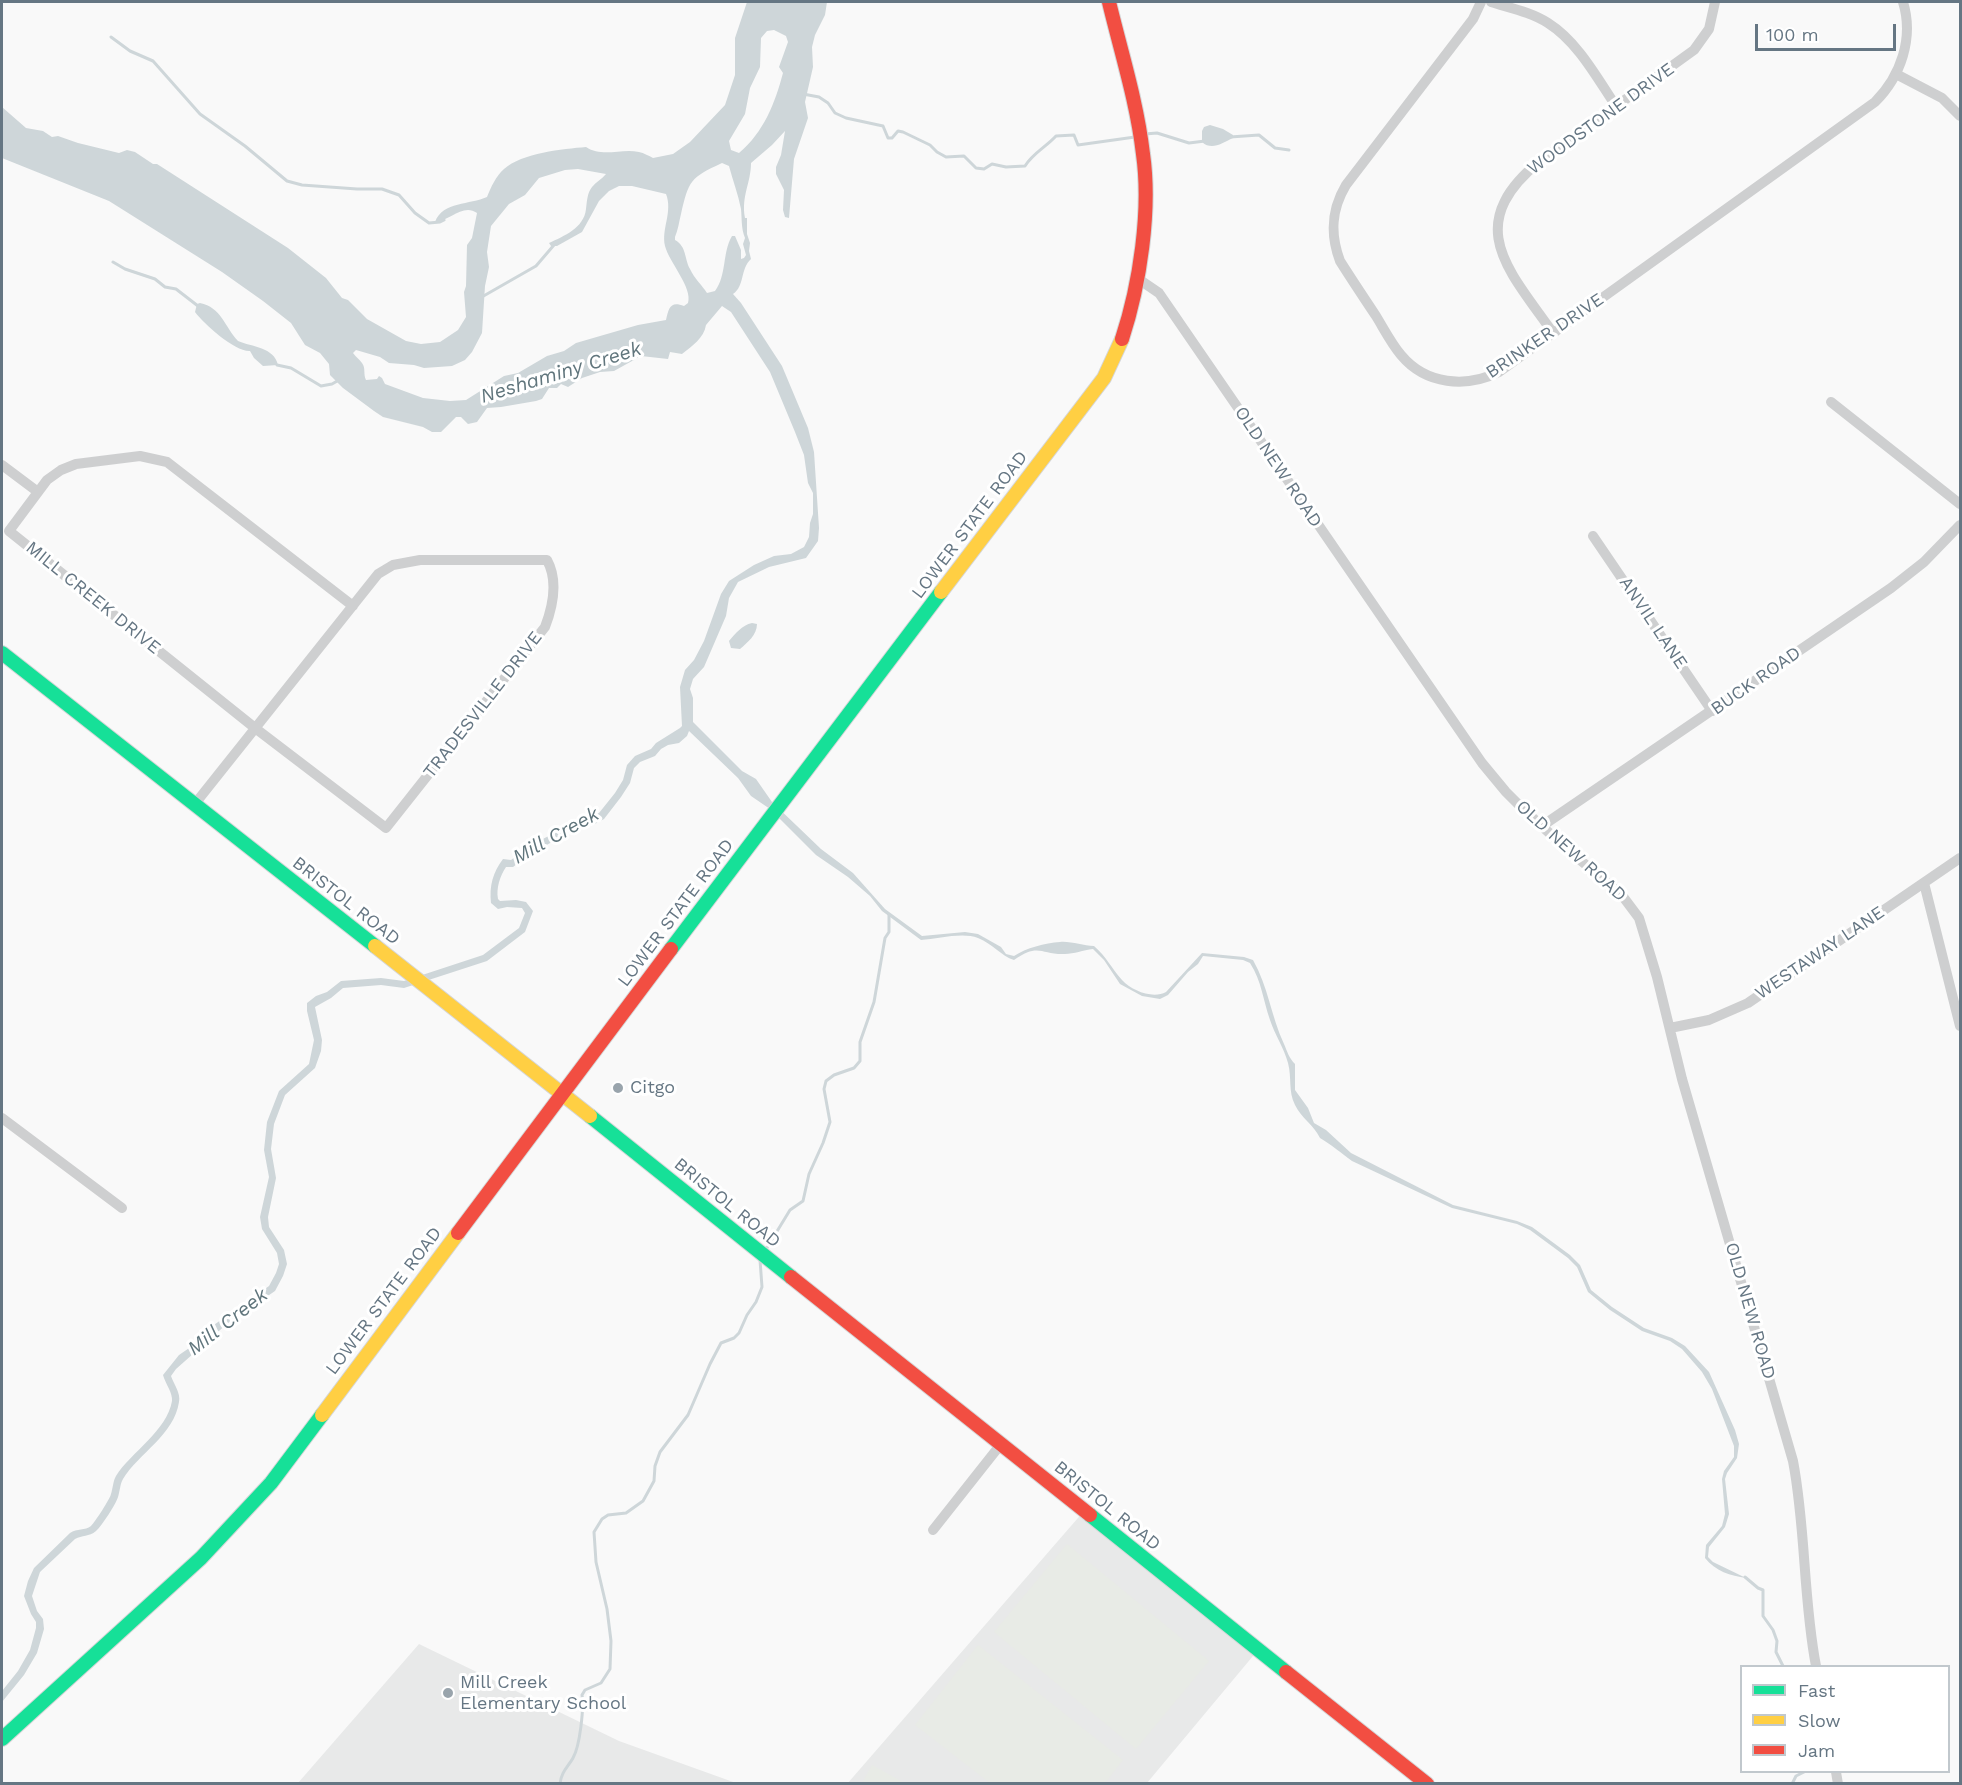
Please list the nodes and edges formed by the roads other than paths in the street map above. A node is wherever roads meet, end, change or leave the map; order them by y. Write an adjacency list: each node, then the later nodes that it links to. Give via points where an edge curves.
1 (1109, 2): 9 (main road, LOWER STATE ROAD, via 1143,146 1146,203)
2 (1481, 2): 10 (street, BRINKER DRIVE, via 1473,19 1342,192 1333,221 1335,247 1340,261 1402,356 1437,379 1469,382 1489,376)
3 (1491, 2): 7 (street, via 1535,16 1560,32)
4 (1715, 2): 7 (street, WOODSTONE DRIVE, via 1709,29 1694,50)
5 (1903, 2): 6 (street, BRINKER DRIVE, via 1907,34)
6 (1896, 74): 8 (street, via 1942,98); 10 (street, BRINKER DRIVE, via 1875,102)
7 (1616, 106): 10 (street, WOODSTONE DRIVE, via 1522,176 1510,190 1500,213 1499,240 1504,260)
8 (1960, 116)
9 (1137, 278): 23 (street, OLD NEW ROAD, via 1159,293 1482,764); 28 (main road, LOWER STATE ROAD, via 1127,327 1104,378)
10 (1553, 333)
11 (1831, 402): 14 (street)
12 (2, 465): 13 (street)
13 (38, 492): 16 (street, MILL CREEK DRIVE); 18 (street, MILL CREEK DRIVE, via 47,480 76,464 140,456 167,462)
14 (1960, 504)
15 (1960, 525): 20 (street, BUCK ROAD, via 1924,562 1891,588)
16 (5, 528): 21 (street, MILL CREEK DRIVE)
17 (1593, 536): 20 (street, ANVIL LANE)
18 (353, 606): 21 (street, TRADESVILLE DRIVE); 21 (street, TRADESVILLE DRIVE, via 378,574 393,565 420,561 547,560 551,568 551,613 545,627 386,828)
19 (2, 652): 22 (main road, BRISTOL ROAD)
20 (1712, 711): 23 (street, BUCK ROAD)
21 (255, 728): 22 (street, TRADESVILLE DRIVE)
22 (195, 805): 28 (main road, BRISTOL ROAD)
23 (1542, 826): 27 (street, OLD NEW ROAD, via 1634,909)
24 (1960, 858): 25 (street, WESTAWAY LANE)
25 (1924, 883): 26 (street); 27 (street, WESTAWAY LANE, via 1748,1003 1709,1020)
26 (1960, 1026)
27 (1670, 1028): 33 (street, OLD NEW ROAD, via 1793,1461 1803,1521)
28 (562, 1095): 31 (main road, BRISTOL ROAD); 34 (main road, LOWER STATE ROAD, via 271,1483 201,1558)
29 (2, 1118): 30 (street)
30 (122, 1208)
31 (1001, 1444): 32 (street); 35 (main road, BRISTOL ROAD)
32 (933, 1530)
33 (1816, 1665)
34 (2, 1740)
35 (1427, 1784)

